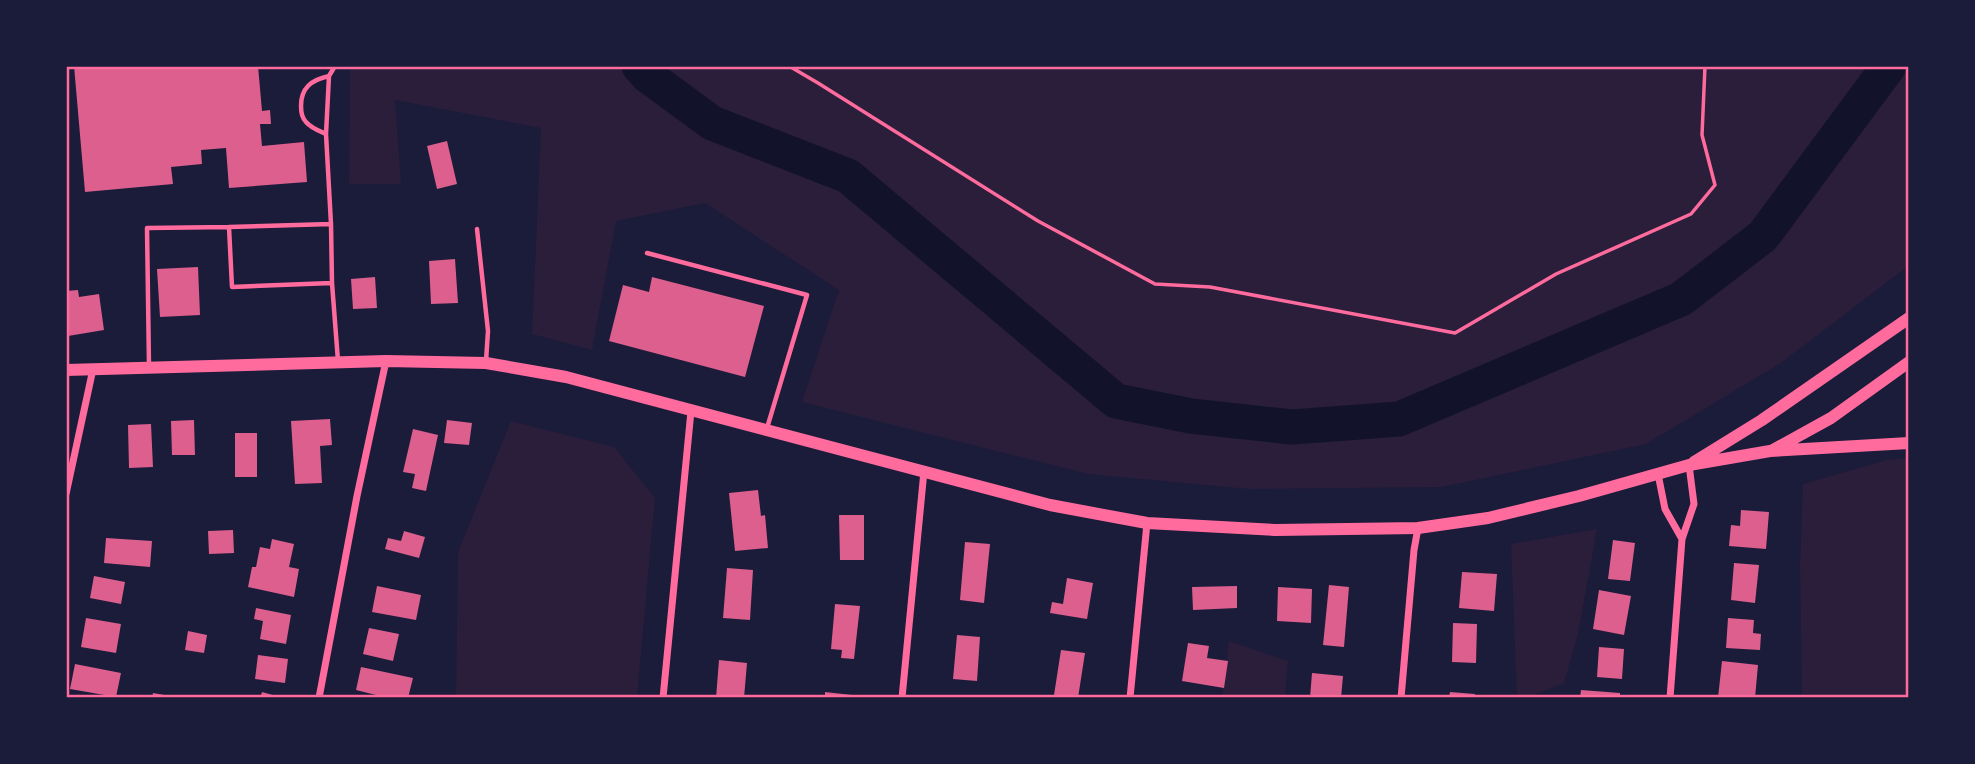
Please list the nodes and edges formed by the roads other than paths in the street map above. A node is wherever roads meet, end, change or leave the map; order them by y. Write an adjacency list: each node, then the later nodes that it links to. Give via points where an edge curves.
1 (335, 66): 2 (lane)
2 (329, 76): 3 (lane); 3 (lane, via 310,83 301,95 300,111 303,121)
3 (326, 134): 4 (lane)
4 (331, 224): 5 (lane); 8 (lane)
5 (229, 227): 8 (lane, via 232,287); 14 (lane, via 147,228)
6 (477, 229): 13 (lane, via 488,331)
7 (647, 253): 18 (lane, via 807,295)
8 (332, 283): 11 (lane)
9 (1909, 318): 21 (main road)
10 (386, 361): 11 (main road); 13 (main road); 28 (street)
11 (338, 362): 14 (main road)
12 (1909, 362): 20 (main road, via 1831,418)
13 (486, 363): 17 (main road, via 566,377)
14 (149, 367): 15 (main road)
15 (93, 369): 16 (main road); 24 (street)
16 (66, 370)
17 (691, 411): 18 (main road); 29 (street)
18 (766, 430): 22 (main road)
19 (1909, 443): 20 (main road)
20 (1770, 452): 21 (main road)
21 (1689, 465): 23 (main road); 27 (street, via 1694,504)
22 (924, 471): 25 (main road, via 1050,505); 30 (street)
23 (1658, 474): 26 (main road, via 1488,518); 27 (street, via 1665,509)
24 (66, 494)
25 (1147, 523): 26 (main road, via 1275,530); 31 (street)
26 (1418, 528): 32 (street)
27 (1682, 538): 33 (street)
28 (320, 698)
29 (663, 698)
30 (902, 698)
31 (1130, 698)
32 (1401, 698)
33 (1670, 698)

